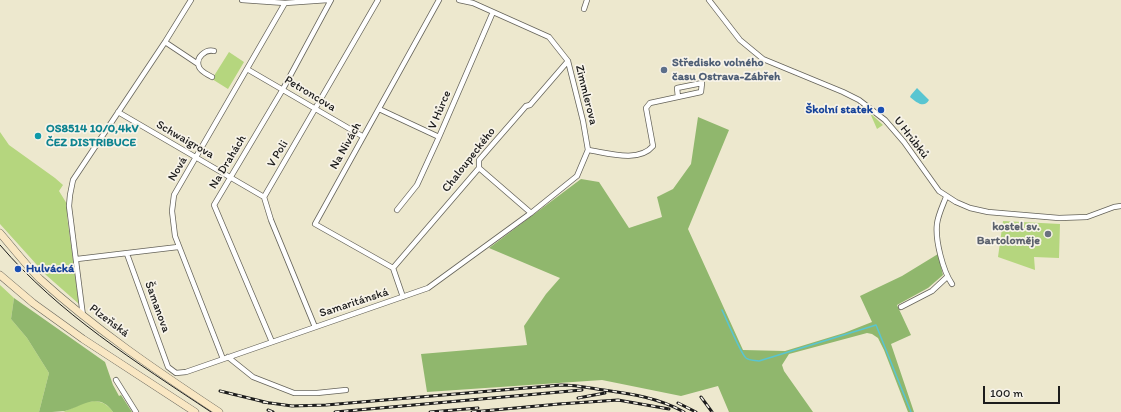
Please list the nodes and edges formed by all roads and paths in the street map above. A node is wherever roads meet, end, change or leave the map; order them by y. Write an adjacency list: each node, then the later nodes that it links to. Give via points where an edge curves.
1 (191, 0): 13 (street)
2 (242, 0): 10 (street)
3 (330, 0): 10 (street); 19 (street, Na Drahách)
4 (378, 0): 22 (street, V Poli)
5 (439, 0): 21 (street, Na Nivách)
6 (459, 0): 9 (street, Zimmlerova)
7 (587, 0): 11 (street)
8 (709, 0): 31 (street, U Hrůbků, via 740,40 763,59 859,100 885,120 933,184)
9 (473, 2): 12 (street, Zimmlerova)
10 (286, 3): 17 (street, Nová)
11 (584, 9)
12 (493, 12): 15 (street, Zimmlerova, via 549,37); 25 (street, V Hůrce)
13 (165, 42): 16 (street); 23 (street)
14 (214, 51): 16 (street, via 204,52)
15 (568, 61): 26 (street, Zimmlerova); 28 (street, Chaloupeckého, via 479,160)
16 (198, 64): 18 (street, via 202,71)
17 (247, 69): 19 (street, Petroncova); 27 (street, Nová)
18 (212, 77)
19 (283, 89): 22 (street, Petroncova); 29 (street, Na Drahách)
20 (678, 97): 20 (street, via 677,88 702,83 701,92); 26 (street, via 650,103 646,108 653,146 648,151 632,156)
21 (379, 109): 24 (street, Na Nivách); 25 (street)
22 (316, 110): 24 (street, Petroncova); 30 (street, V Poli)
23 (118, 112): 27 (street, Schwaigrova); 38 (street, via 73,180 69,206)
24 (362, 136): 39 (street, Na Nivách, via 315,224)
25 (440, 137): 33 (street, V Hůrce, via 418,185)
26 (588, 150): 34 (street, via 577,176)
27 (195, 158): 29 (street, Schwaigrova); 36 (street, Nová, via 174,195 172,211)
28 (479, 168): 34 (street); 39 (street, Chaloupeckého)
29 (231, 177): 30 (street, Schwaigrova); 47 (street, Na Drahách, via 214,205)
30 (264, 197): 46 (street)
31 (946, 197): 32 (street, U Hrůbků, via 970,208 988,212 1059,218 1087,217 1114,206); 41 (street, via 937,223)
32 (1121, 206)
33 (397, 210)
34 (531, 213): 43 (street, Samaritánská, via 428,288)
35 (0, 233): 45 (main road, Plzeňská, via 39,278)
36 (178, 247): 37 (street); 49 (street, Nová)
37 (127, 254): 38 (street); 50 (street, Šamanova)
38 (77, 259): 45 (street)
39 (393, 268): 43 (street)
40 (0, 275): 54 (main road, via 33,303 83,339)
41 (947, 277): 42 (street); 44 (street, via 932,291)
42 (952, 284)
43 (402, 298): 46 (street, Samaritánská)
44 (901, 307)
45 (84, 316): 55 (main road, Plzeňská)
46 (315, 327): 47 (street, Samaritánská)
47 (272, 342): 48 (street, Samaritánská)
48 (228, 357): 49 (street, Samaritánská); 52 (street, via 253,377 294,393)
49 (222, 359): 50 (street, Samaritánská, via 176,374)
50 (168, 367)
51 (116, 380): 53 (street)
52 (346, 390)
53 (136, 412)
54 (195, 412)
55 (219, 412)

